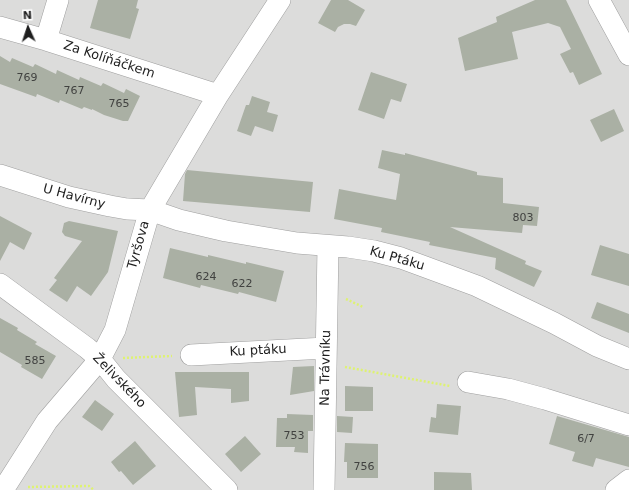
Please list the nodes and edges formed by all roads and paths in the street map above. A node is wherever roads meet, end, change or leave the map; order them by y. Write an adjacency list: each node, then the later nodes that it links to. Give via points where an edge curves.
1 (58, 0): 5 (street)
2 (280, 0): 7 (street, Tyršova)
3 (599, 0): 6 (street)
4 (0, 27): 5 (street, Za Kolíňáčkem)
5 (46, 40): 7 (street, Za Kolíňáčkem)
6 (629, 55)
7 (218, 94): 9 (street, Tyršova)
8 (0, 175): 9 (street, U Havírny, via 69,197 127,209)
9 (150, 210): 10 (street, Ku Ptáku, via 226,231); 14 (street, Tyršova, via 115,330)
10 (328, 246): 12 (street, Na Trávníku); 15 (street, Ku Ptáku, via 374,251 401,258 478,286 597,346)
11 (0, 284): 14 (street, Želivského)
12 (326, 348): 13 (street, Ku ptáku); 22 (street, Na Trávníku)
13 (190, 355): 14 (path)
14 (100, 359): 19 (street, Tyršova, via 47,421); 21 (street, Želivského, via 116,379)
15 (629, 359)
16 (468, 382): 17 (street, via 508,389 542,407)
17 (629, 425)
18 (629, 480): 23 (street)
19 (6, 485): 20 (path, via 89,486)
20 (94, 490)
21 (227, 490)
22 (324, 490)
23 (616, 490)

